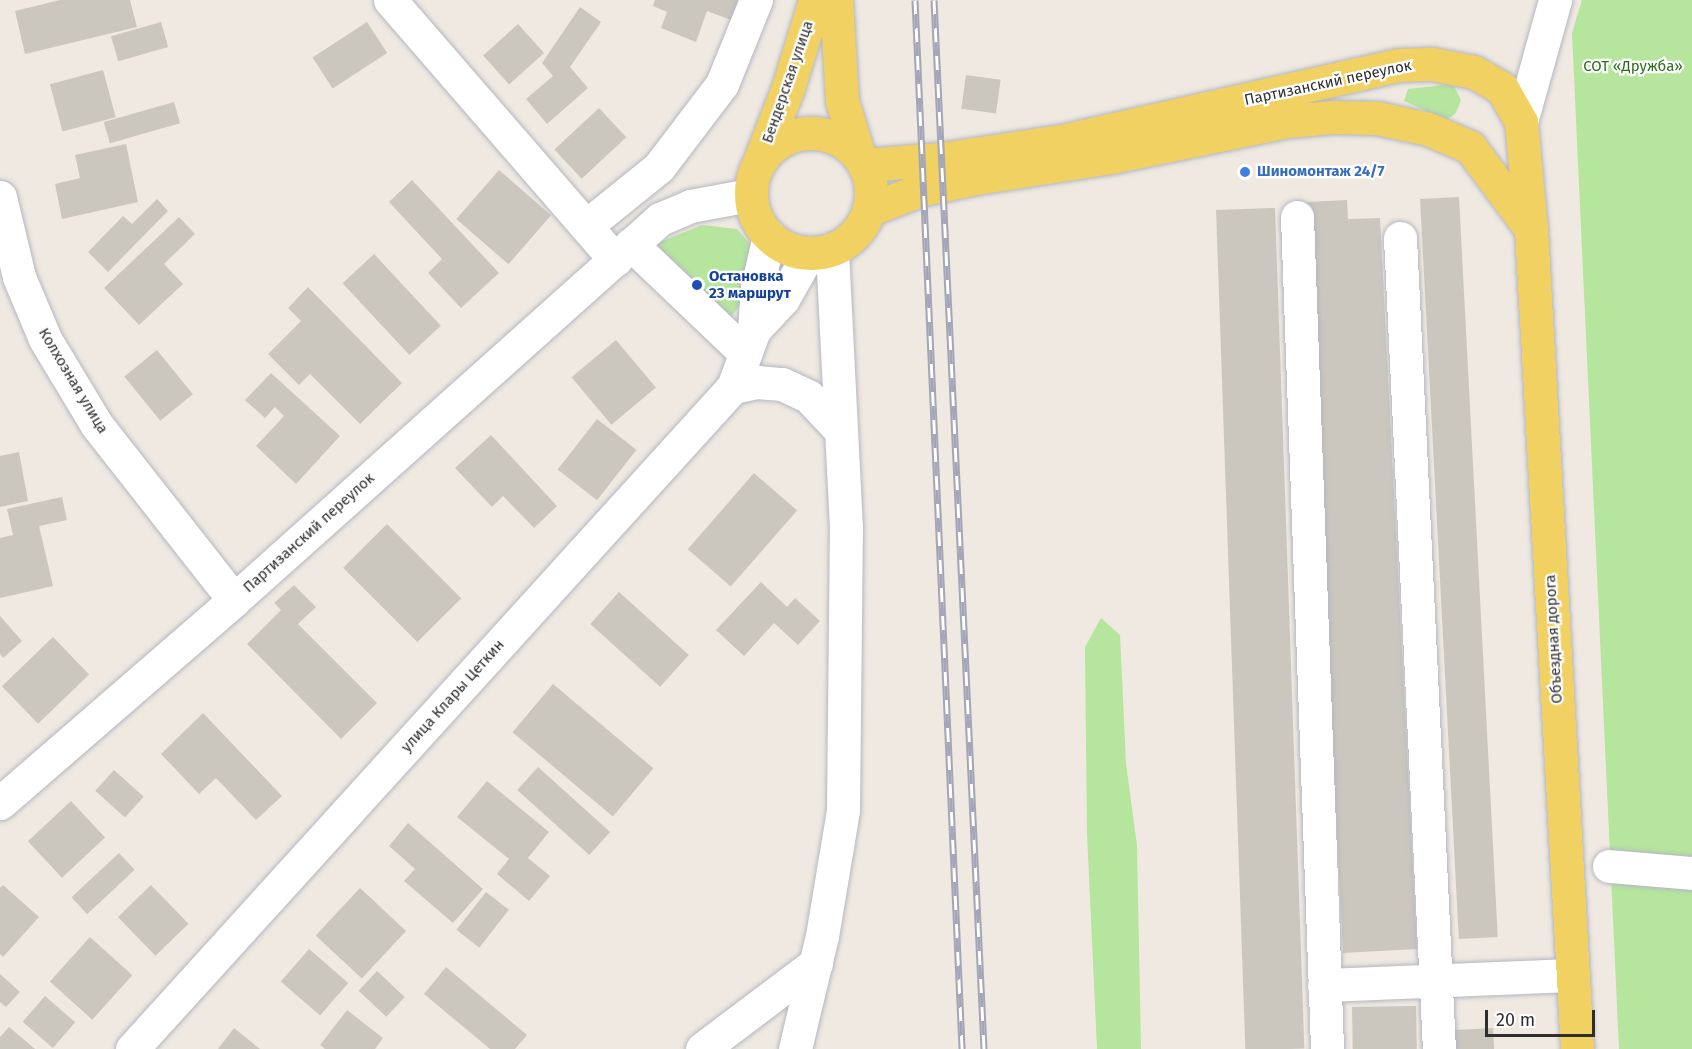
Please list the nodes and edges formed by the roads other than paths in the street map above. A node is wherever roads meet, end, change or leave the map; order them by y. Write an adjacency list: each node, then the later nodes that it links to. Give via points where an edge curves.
1 (390, 0): 13 (street)
2 (756, 0): 13 (street, via 722,84 659,167)
3 (815, 0): 8 (main road, Бендерская улица, via 789,88)
4 (836, 0): 7 (main road, Бендерская улица, via 842,101)
5 (1555, 0): 6 (street)
6 (1521, 122): 7 (main road, Партизанский переулок, via 1502,88 1488,78 1431,64 1399,65 1061,141 941,159); 14 (main road, Партизанский переулок)
7 (861, 160): 8 (main road, via 845,142 807,132 787,136 770,147); 11 (main road, via 870,179)
8 (758, 163): 9 (main road)
9 (750, 195): 15 (main road, via 754,213); 18 (street, Партизанский переулок, via 690,206 660,219)
10 (0, 196): 19 (street, Колхозная улица)
11 (868, 210): 14 (main road, Партизанский переулок, via 923,189 1288,121 1377,118 1428,129 1470,147); 17 (main road, via 860,229)
12 (1297, 217): 30 (street)
13 (586, 226): 18 (street)
14 (1532, 229): 28 (main road, Объездная дорога)
15 (769, 235): 17 (main road, via 790,250); 20 (street, улица Клары Цеткин)
16 (1400, 238): 29 (street)
17 (821, 251): 20 (street, улица Клары Цеткин); 22 (street)
18 (623, 252): 20 (street); 23 (street, Партизанский переулок)
19 (9, 284): 23 (street, Колхозная улица, via 96,424)
20 (750, 341): 21 (street, улица Клары Цеткин)
21 (733, 387): 22 (street, via 757,382 783,384 808,396); 32 (street, улица Клары Цеткин)
22 (841, 431): 27 (street, via 846,528 843,810)
23 (234, 600): 24 (street, Партизанский переулок)
24 (0, 803)
25 (1609, 866): 26 (street)
26 (1692, 873)
27 (816, 963): 31 (street); 33 (street)
28 (1573, 975): 29 (street); 36 (main road, Объездная дорога)
29 (1437, 981): 30 (street); 35 (street)
30 (1324, 985): 34 (street)
31 (794, 1047)
32 (132, 1049)
33 (702, 1049)
34 (1327, 1049)
35 (1439, 1049)
36 (1577, 1049)

